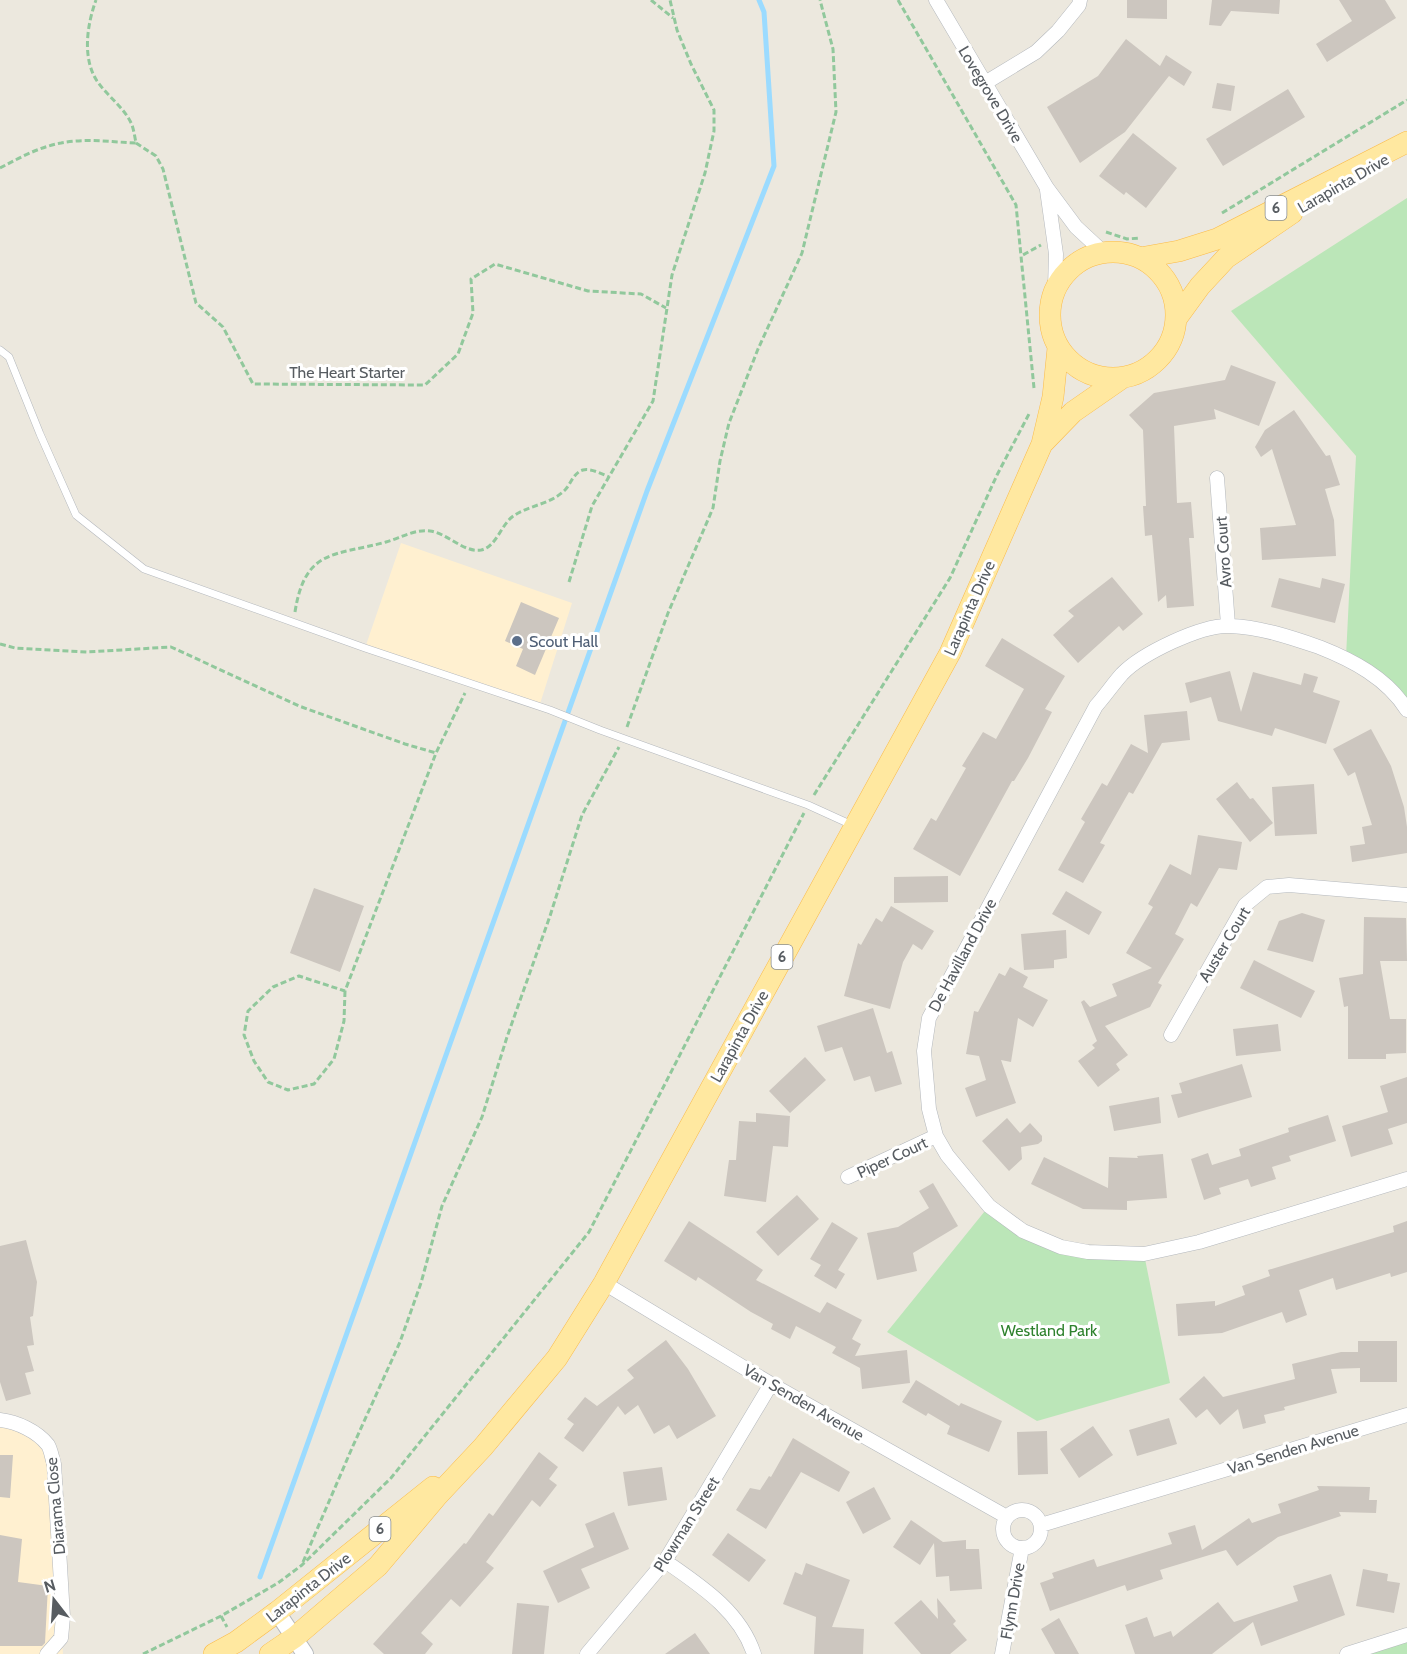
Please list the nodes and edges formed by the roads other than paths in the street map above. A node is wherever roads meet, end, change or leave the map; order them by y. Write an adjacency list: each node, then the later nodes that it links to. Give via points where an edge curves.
1 (936, 0): 3 (street, Lovegrove Drive)
2 (1080, 0): 3 (street, via 1058,31 1036,52)
3 (985, 83): 6 (street, Lovegrove Drive)
4 (1407, 142): 8 (main road, Larapinta Drive / 6, via 1217,239)
5 (1407, 147): 10 (main road, Larapinta Drive / 6, via 1319,195 1238,248 1206,279)
6 (1047, 188): 7 (street, Lovegrove Drive, via 1076,227); 9 (street, Lovegrove Drive, via 1056,254)
7 (1104, 253): 8 (main road, 6); 9 (main road, 6, via 1075,264)
8 (1140, 258): 10 (main road, 6, via 1167,283 1173,294)
9 (1055, 288): 11 (main road, 6, via 1049,312)
10 (1176, 319): 13 (main road, 6, via 1170,343 1155,362)
11 (1058, 348): 13 (main road, 6, via 1085,373); 14 (main road, Larapinta Drive / 6, via 1053,398)
12 (0, 350): 18 (lane, via 9,357 76,515 144,569 549,710 808,805)
13 (1122, 378): 14 (main road, Larapinta Drive / 6, via 1073,412)
14 (1042, 444): 18 (main road, Larapinta Drive / 6, via 950,653)
15 (1218, 478): 16 (street, Avro Court)
16 (1228, 625): 17 (street, De Havilland Drive, via 1282,634 1346,657 1375,676); 21 (street, De Havilland Drive, via 1184,636 1156,651 1124,673 1096,706 928,1018 924,1051 929,1109)
17 (1407, 710)
18 (854, 826): 24 (main road, Larapinta Drive / 6)
19 (1407, 895): 20 (street, Auster Court, via 1289,885 1267,887 1245,905)
20 (1171, 1035)
21 (936, 1136): 22 (street, Piper Court); 23 (street, De Havilland Drive, via 989,1206 1023,1231 1061,1247 1088,1252 1144,1254 1199,1242)
22 (848, 1177)
23 (1407, 1179)
24 (604, 1283): 25 (street, Van Senden Avenue); 28 (main road, Larapinta Drive / 6, via 557,1358)
25 (771, 1384): 29 (street, Van Senden Avenue); 32 (street, Plowman Street)
26 (1407, 1415): 30 (street, Van Senden Avenue)
27 (0, 1420): 36 (street, Diarama Close, via 14,1422 38,1436 50,1447 54,1464 63,1617 61,1638)
28 (483, 1447): 33 (main road, Larapinta Drive / 6); 35 (main road, Larapinta Drive / 6, via 378,1566)
29 (1007, 1517): 30 (street, via 1025,1510 1038,1517); 31 (street, via 1007,1539)
30 (1041, 1525): 31 (street, via 1036,1542)
31 (1022, 1548): 41 (street, Flynn Drive)
32 (665, 1561): 39 (street, Plowman Street); 40 (street, via 705,1589 737,1619)
33 (277, 1612): 35 (street); 37 (main road, Larapinta Drive / 6)
34 (1407, 1635): 42 (street)
35 (300, 1646): 38 (main road, Larapinta Drive / 6)
36 (47, 1654)
37 (214, 1654)
38 (270, 1654)
39 (587, 1654)
40 (754, 1654)
41 (1002, 1654)
42 (1347, 1654)

